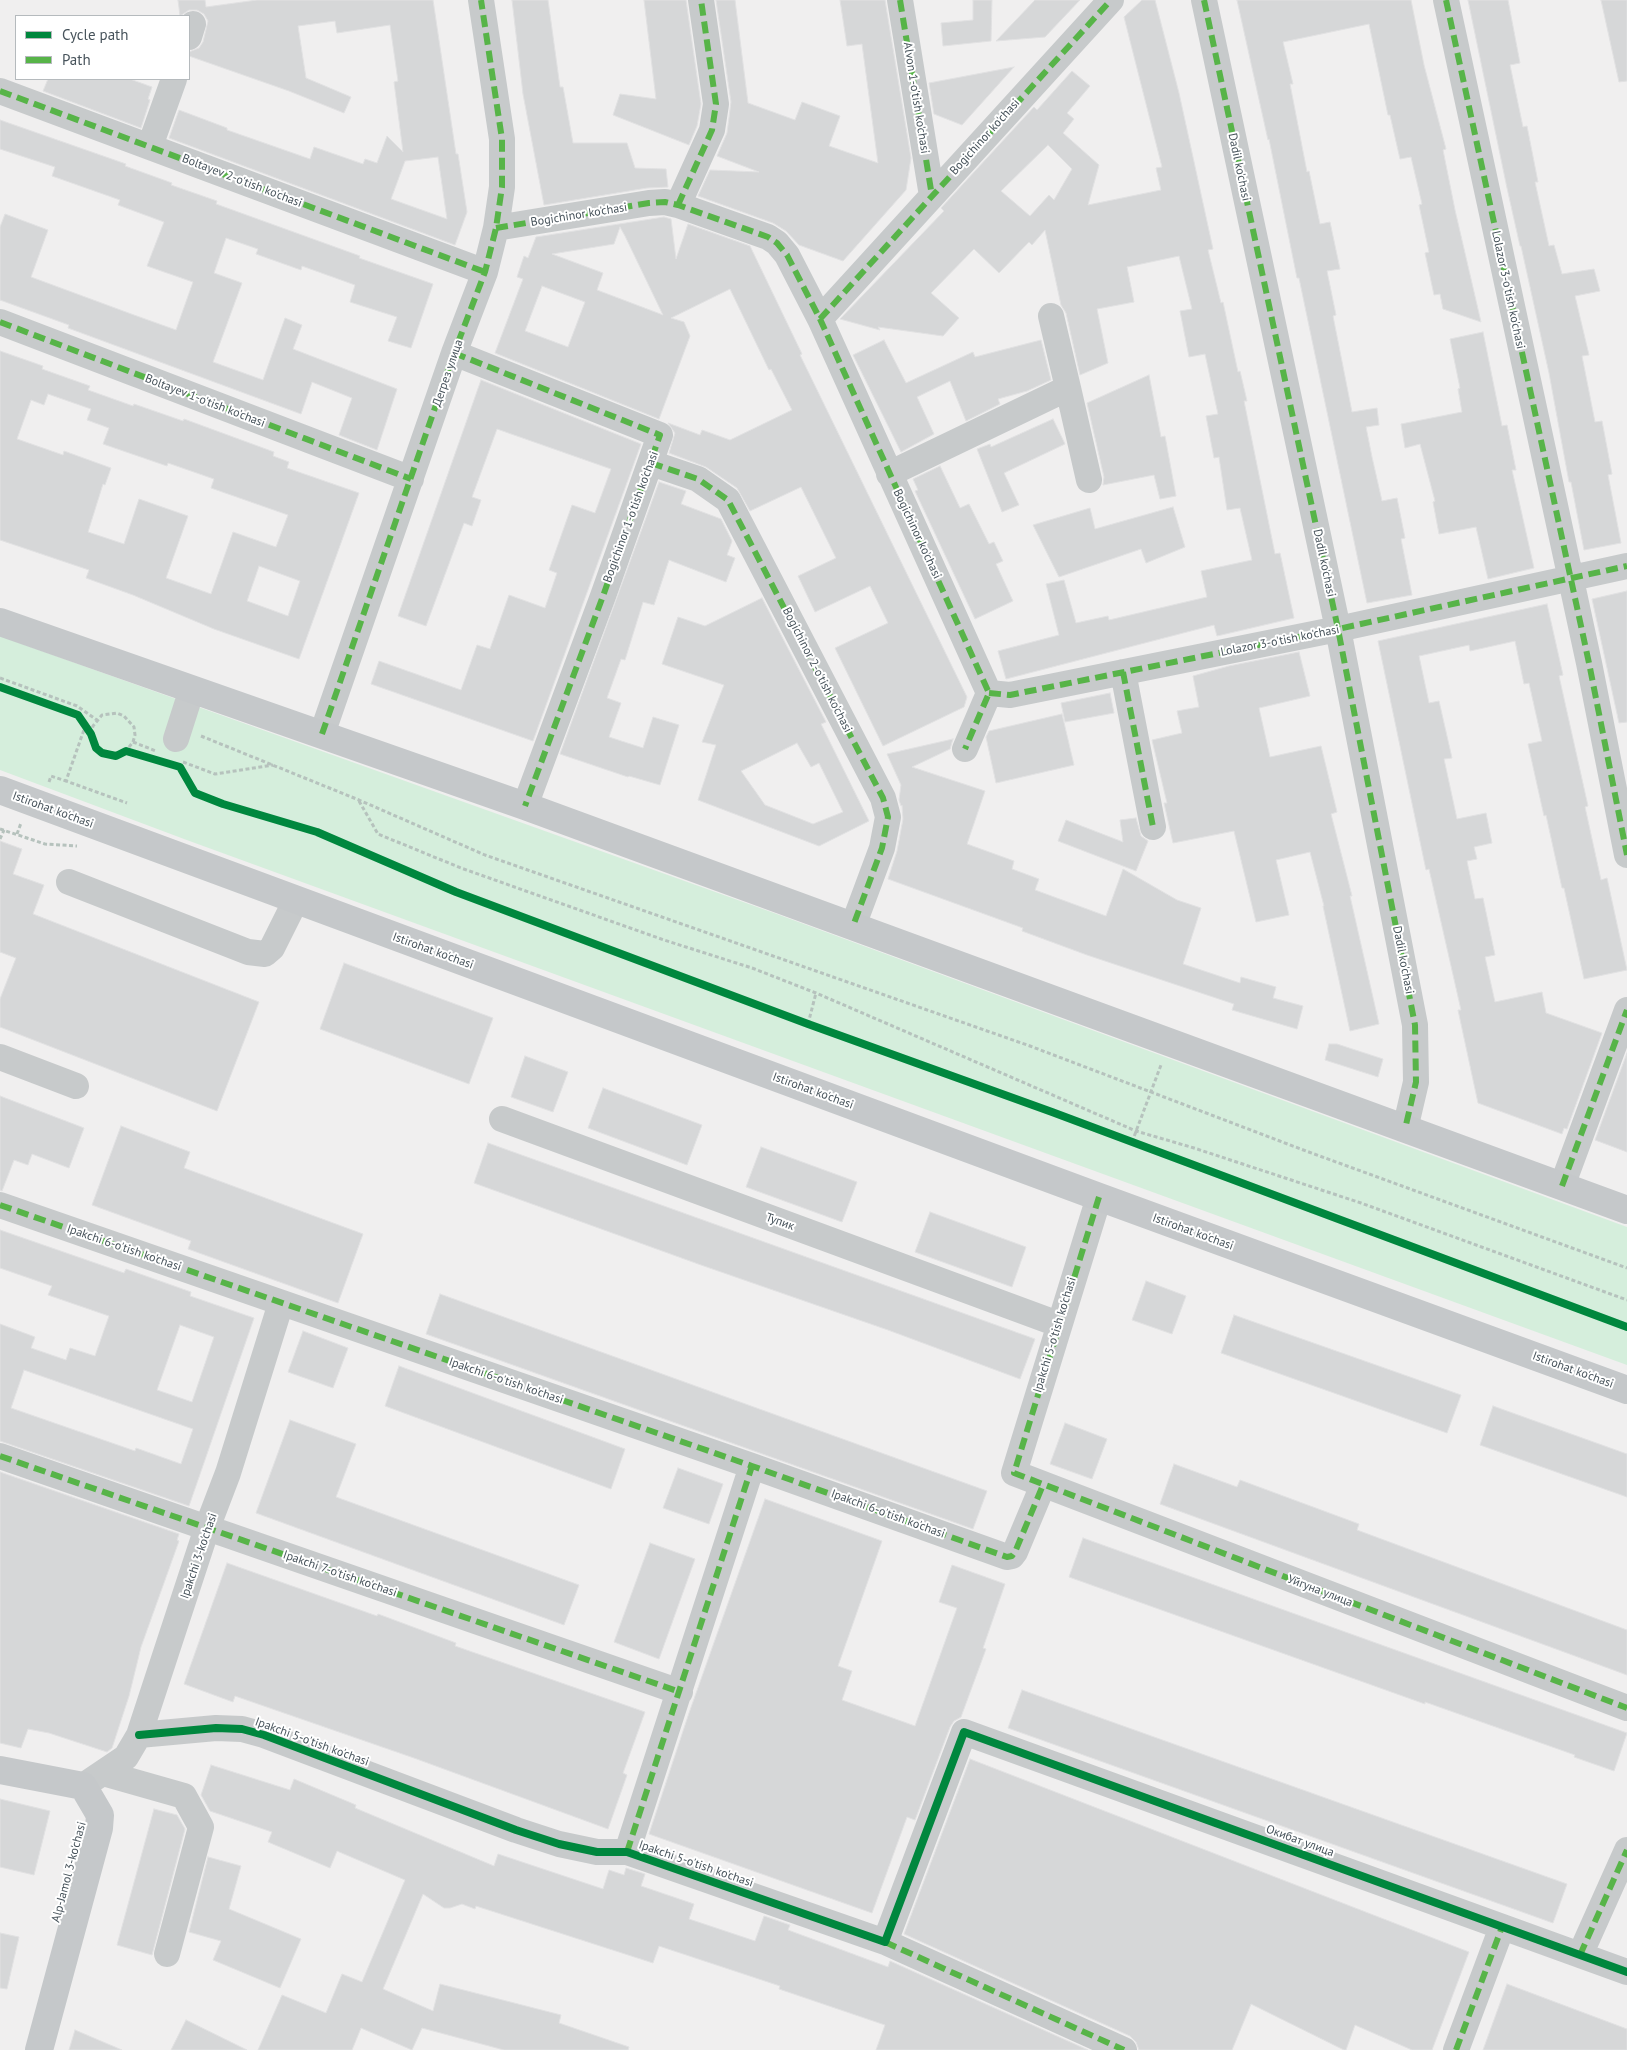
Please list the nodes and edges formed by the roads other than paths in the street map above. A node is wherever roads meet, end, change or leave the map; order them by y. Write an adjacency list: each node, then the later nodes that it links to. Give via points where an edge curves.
1 (481, 0): 12 (street, Дегрез улица, via 502,139 502,187)
2 (701, 0): 11 (street, via 716,104 712,130)
3 (900, 0): 10 (street, Alvon 1-o'tish ko'chasi)
4 (1111, 0): 10 (street, Bogichinor ko'chasi)
5 (1204, 0): 26 (street, Dadil ko'chasi)
6 (1446, 0): 24 (street, Lolazor 3-o'tish ko'chasi)
7 (174, 80): 9 (street)
8 (0, 91): 9 (street, Boltayev 2-o'tish ko'chasi)
9 (150, 146): 13 (street, Boltayev 2-o'tish ko'chasi)
10 (932, 196): 15 (street, Bogichinor ko'chasi)
11 (678, 205): 12 (street, Bogichinor ko'chasi, via 649,203); 15 (street, Bogichinor ko'chasi, via 777,243 787,255)
12 (496, 228): 13 (street, Дегрез улица)
13 (485, 272): 17 (street, Дегрез улица)
14 (1052, 316): 18 (street)
15 (820, 319): 20 (street, Bogichinor ko'chasi)
16 (0, 322): 21 (street, Boltayev 1-o'tish ko'chasi)
17 (454, 354): 19 (street, Bogichinor 1-o'tish ko'chasi, via 656,432 660,435); 21 (street, Дегрез улица)
18 (1068, 388): 20 (street); 22 (street)
19 (651, 463): 34 (street, Bogichinor 1-o'tish ko'chasi); 39 (street, Bogichinor 2-o'tish ko'chasi, via 698,479 728,500 883,798 888,817 882,848)
20 (889, 474): 29 (street, Bogichinor ko'chasi)
21 (411, 479): 30 (street, Дегрез улица)
22 (1090, 480)
23 (1627, 566): 24 (street, Lolazor 3-o'tish ko'chasi)
24 (1570, 579): 26 (street, Lolazor 3-o'tish ko'chasi); 36 (street, Lolazor 3-o'tish ko'chasi)
25 (0, 622): 28 (main road)
26 (1338, 629): 27 (street, Lolazor 3-o'tish ko'chasi); 44 (street, Dadil ko'chasi, via 1415,1025 1416,1082)
27 (1122, 672): 29 (street, Lolazor 3-o'tish ko'chasi, via 1010,695); 35 (street)
28 (192, 689): 30 (main road); 31 (street)
29 (989, 692): 32 (street)
30 (322, 734): 34 (main road)
31 (173, 749)
32 (965, 749)
33 (0, 790): 38 (main road, Istirohat ko'chasi)
34 (525, 806): 39 (main road)
35 (1153, 827)
36 (1627, 855)
37 (69, 882): 38 (street, via 248,952 265,954 272,948)
38 (296, 900): 46 (main road, Istirohat ko'chasi)
39 (853, 926): 44 (main road)
40 (1627, 1010): 45 (street)
41 (0, 1057): 42 (street)
42 (76, 1086)
43 (502, 1119): 50 (street, Тупик)
44 (1405, 1128): 45 (main road)
45 (1562, 1186): 48 (main road)
46 (1099, 1198): 50 (street, Ipakchi 5-o'tish ko'chasi); 51 (main road, Istirohat ko'chasi)
47 (0, 1205): 49 (street, Ipakchi 6-o'tish ko'chasi)
48 (1627, 1210)
49 (280, 1302): 53 (street, Ipakchi 6-o'tish ko'chasi); 56 (street, Ipakchi 3-ko'chasi)
50 (1058, 1324): 54 (street, Ipakchi 5-o'tish ko'chasi)
51 (1627, 1390)
52 (0, 1456): 56 (street, Ipakchi 7-o'tish ko'chasi)
53 (752, 1466): 55 (street, Ipakchi 6-o'tish ko'chasi, via 1007,1557 1016,1552); 57 (street, Ipakchi 5-o'tish ko'chasi)
54 (1014, 1473): 55 (street, Уйгуна улица)
55 (1043, 1485): 58 (street, Уйгуна улица)
56 (208, 1528): 57 (street, Ipakchi 7-o'tish ko'chasi); 59 (street, Ipakchi 3-ko'chasi)
57 (680, 1692): 63 (street, Ipakchi 5-o'tish ko'chasi)
58 (1627, 1708)
59 (139, 1735): 61 (street, Ipakchi 3-ko'chasi, via 126,1757); 63 (street, Ipakchi 5-o'tish ko'chasi, via 216,1728 242,1729 559,1844 597,1852)
60 (0, 1770): 61 (main road)
61 (93, 1779): 66 (street, via 184,1796 201,1827); 69 (main road, Alp-Jamol 3-ko'chasi); 70 (main road, Alp-Jamol 3-ko'chasi, via 100,1815 99,1828)
62 (1627, 1850): 67 (street)
63 (627, 1852): 65 (street, Ipakchi 5-o'tish ko'chasi)
64 (1502, 1926): 65 (street, Окибат улица, via 964,1732); 67 (street, Окибат улица); 72 (street)
65 (885, 1942): 71 (street, Ipakchi 5-o'tish ko'chasi)
66 (167, 1954)
67 (1580, 1955): 68 (street, Окибат улица)
68 (1627, 1972)
69 (21, 2050)
70 (39, 2050)
71 (1124, 2050)
72 (1456, 2050)

